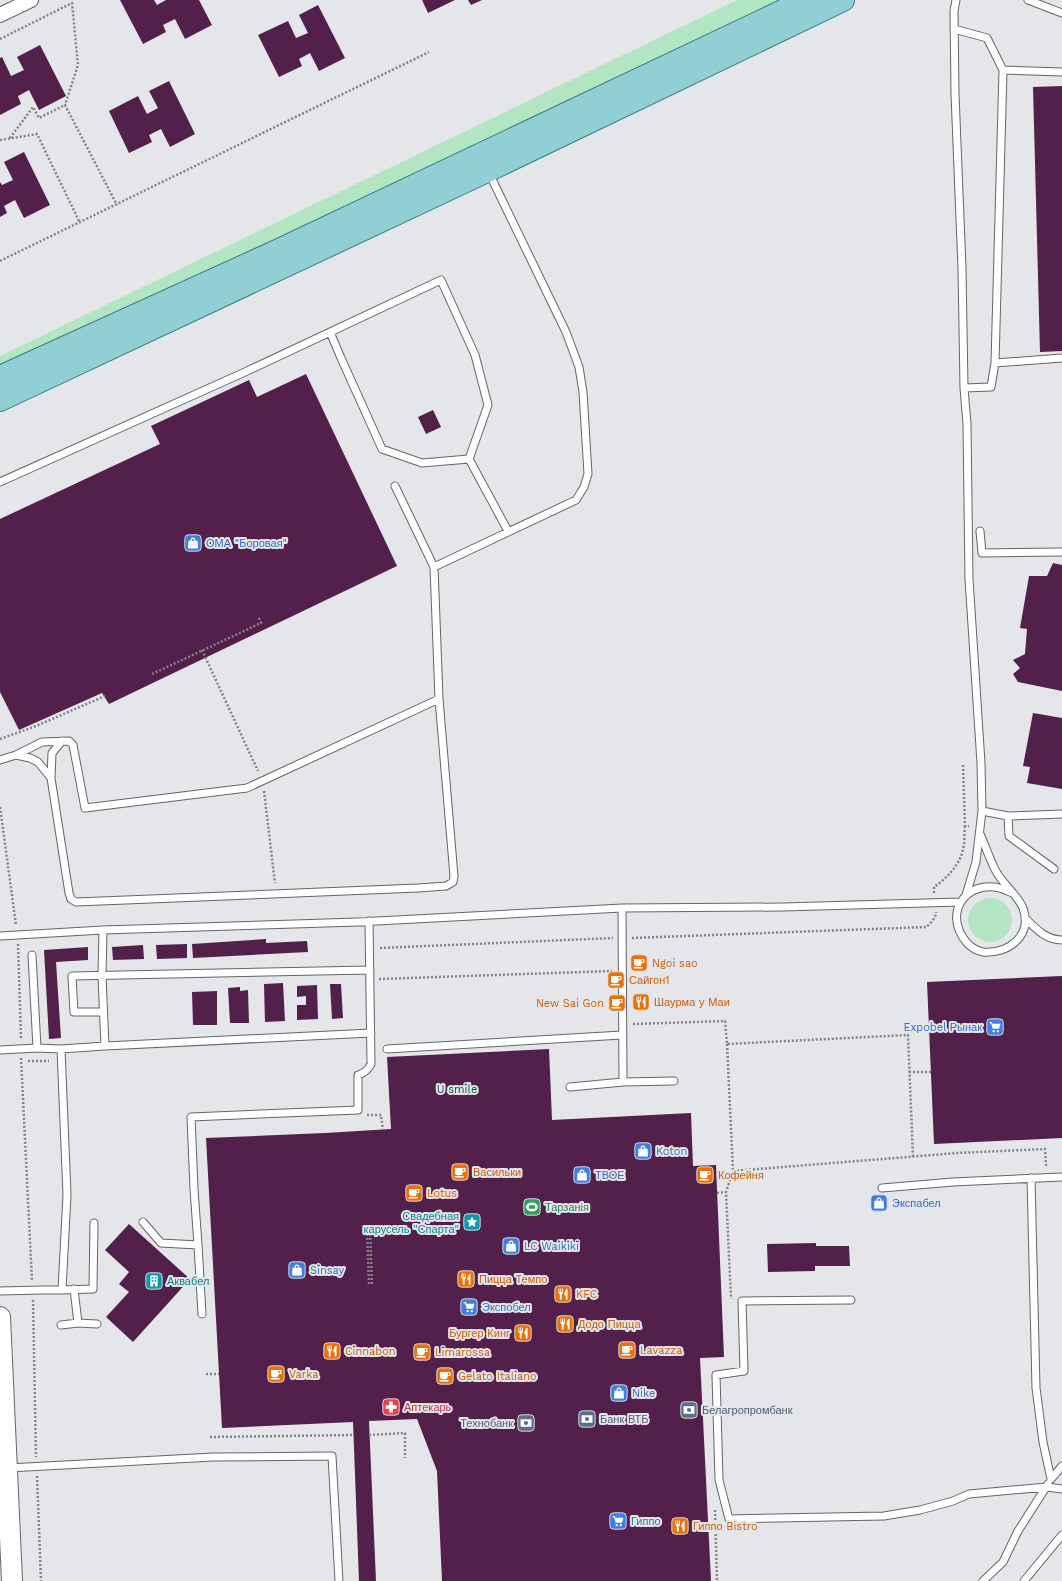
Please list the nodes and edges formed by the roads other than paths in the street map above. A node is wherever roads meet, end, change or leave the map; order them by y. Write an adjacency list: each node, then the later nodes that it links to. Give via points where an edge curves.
1 (31, 0): 7 (street)
2 (806, 0): 11 (main road)
3 (843, 0): 11 (main road)
4 (956, 0): 8 (lane)
5 (1028, 0): 6 (lane)
6 (1062, 13)
7 (0, 15)
8 (954, 29): 9 (lane, via 987,38); 16 (lane)
9 (1003, 70): 10 (lane); 14 (lane)
10 (1062, 72)
11 (484, 163): 15 (main road, via 277,251); 17 (main road); 22 (lane, via 566,332 579,367 583,392 588,474 584,487 576,500)
12 (330, 332): 18 (lane, via 382,449 422,463); 18 (lane, via 441,280 475,355 488,405); 19 (lane)
13 (1062, 358): 14 (lane)
14 (995, 363): 16 (lane, via 991,387)
15 (0, 377)
16 (964, 388): 30 (lane, via 967,424 969,579)
17 (0, 400)
18 (469, 459): 22 (lane)
19 (0, 482)
20 (395, 486): 24 (lane)
21 (980, 530): 23 (lane, via 982,552)
22 (508, 531): 24 (lane)
23 (1062, 552)
24 (434, 567): 25 (lane)
25 (440, 699): 26 (lane, via 246,788 85,808 73,745 69,741); 29 (lane, via 454,876 452,882 446,886 76,902 68,893)
26 (62, 741): 27 (lane, via 42,742); 29 (lane, via 52,753)
27 (16, 755): 28 (lane); 29 (lane, via 38,762)
28 (0, 760)
29 (51, 778)
30 (982, 811): 32 (lane); 33 (lane)
31 (1062, 814): 32 (lane)
32 (1008, 816): 34 (lane, via 1009,836)
33 (980, 830): 35 (lane, via 997,874); 36 (lane, via 976,862)
34 (1054, 870)
35 (1010, 892): 36 (lane, via 1001,887 990,886 980,887); 39 (lane, via 1020,903)
36 (966, 895): 37 (lane)
37 (961, 902): 38 (lane); 39 (lane, via 957,914 957,928 969,946 980,952 994,953 1008,949 1023,931)
38 (622, 908): 40 (lane); 49 (lane)
39 (1025, 918): 43 (lane, via 1040,933 1053,940)
40 (369, 921): 41 (lane); 45 (lane)
41 (103, 930): 42 (lane); 46 (lane)
42 (0, 936)
43 (1062, 940)
44 (32, 955): 51 (lane)
45 (370, 970): 46 (lane); 48 (lane)
46 (102, 976): 47 (lane); 47 (lane, via 72,976 74,1012)
47 (104, 1012): 50 (lane)
48 (371, 1033): 50 (lane); 63 (lane, via 371,1064 364,1073 358,1075 358,1110 191,1117)
49 (622, 1035): 53 (lane); 56 (lane)
50 (105, 1046): 52 (lane)
51 (37, 1048): 52 (lane); 54 (lane)
52 (61, 1048): 65 (lane, via 67,1195)
53 (387, 1049)
54 (0, 1050)
55 (674, 1081): 56 (lane)
56 (623, 1082): 57 (lane)
57 (570, 1087)
58 (1062, 1176): 59 (lane)
59 (1031, 1178): 60 (lane); 75 (lane, via 1036,1388)
60 (882, 1188)
61 (143, 1222): 63 (lane, via 161,1243)
62 (94, 1223): 64 (lane, via 93,1289)
63 (198, 1245): 68 (lane)
64 (74, 1289): 65 (lane); 70 (lane)
65 (62, 1290): 66 (lane)
66 (0, 1292)
67 (851, 1300): 76 (lane, via 742,1301 744,1371 716,1375 719,1480 729,1519 884,1516 920,1510 969,1494)
68 (202, 1314)
69 (0, 1316): 74 (main road)
70 (78, 1323): 71 (lane); 72 (lane)
71 (97, 1324)
72 (61, 1325)
73 (1062, 1466): 75 (lane)
74 (6, 1468): 79 (main road); 80 (lane, via 213,1457 332,1456)
75 (1050, 1479): 76 (lane)
76 (1047, 1487): 77 (lane); 81 (lane, via 1018,1531 1003,1562)
77 (1062, 1489)
78 (1062, 1535): 82 (lane)
79 (12, 1581)
80 (339, 1581)
81 (983, 1581)
82 (1024, 1581)

